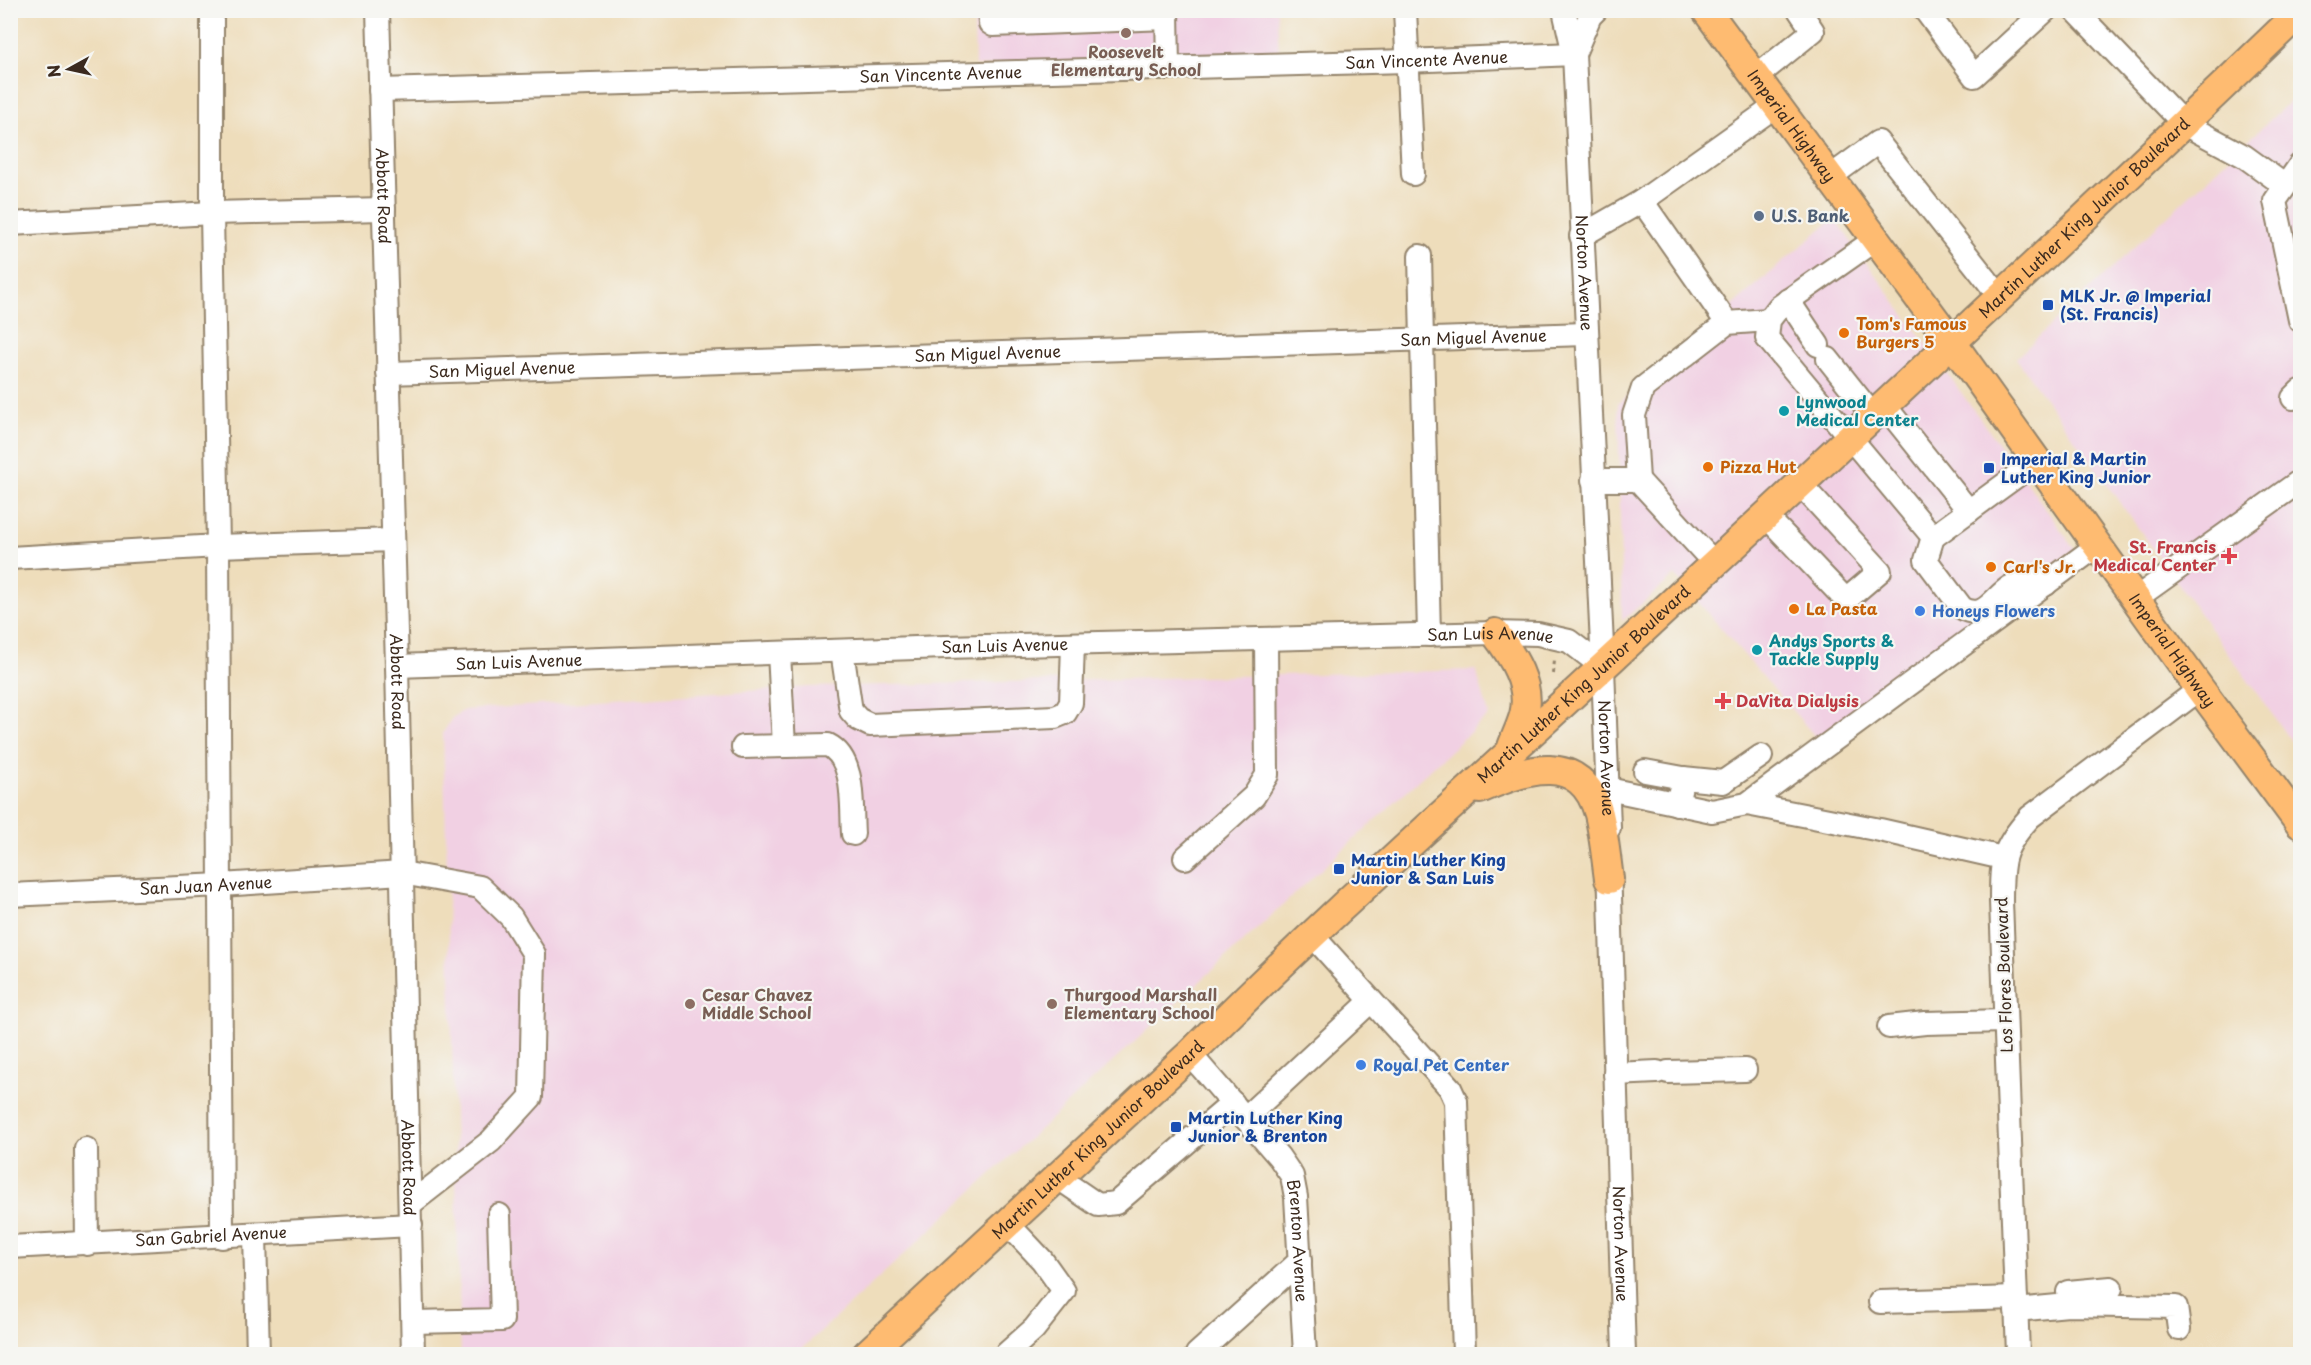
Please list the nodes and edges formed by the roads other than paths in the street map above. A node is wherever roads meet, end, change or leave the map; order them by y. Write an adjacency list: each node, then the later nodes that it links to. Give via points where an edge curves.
1 (212, 10): 27 (street)
2 (378, 10): 18 (street, Abbott Road)
3 (989, 10): 13 (street, via 993,25)
4 (1405, 10): 15 (street)
5 (1564, 10): 14 (street, Norton Avenue)
6 (1596, 10): 14 (street, Norton Avenue)
7 (1706, 10): 17 (main road, Imperial Highway)
8 (1798, 10): 17 (street, via 1814,31)
9 (1925, 10): 10 (street, via 1974,76)
10 (2046, 10)
11 (2075, 10): 20 (street)
12 (2301, 12): 20 (main road, Martin Luther King Junior Boulevard)
13 (1167, 14): 16 (street)
14 (1574, 54): 15 (street, San Vincente Avenue); 29 (street, Norton Avenue)
15 (1406, 61): 16 (street, San Vincente Avenue); 22 (street)
16 (1167, 68): 18 (street, San Vincente Avenue)
17 (1756, 77): 19 (main road, Imperial Highway)
18 (380, 90): 26 (street, Abbott Road)
19 (1777, 105): 23 (main road, Imperial Highway); 25 (street)
20 (2184, 124): 24 (street, via 2244,156); 32 (main road, Martin Luther King Junior Boulevard)
21 (2301, 165): 24 (street)
22 (1413, 174)
23 (1830, 177): 30 (main road, Imperial Highway); 32 (street, via 1878,142)
24 (2284, 185): 35 (street, via 2275,201)
25 (1642, 201): 29 (street); 36 (street)
26 (384, 209): 27 (street); 40 (street, Abbott Road)
27 (212, 213): 28 (street); 52 (street)
28 (10, 224)
29 (1581, 236): 37 (street, Norton Avenue)
30 (1876, 239): 33 (street); 39 (main road, Imperial Highway)
31 (1419, 256): 38 (street)
32 (2001, 298): 39 (main road, Martin Luther King Junior Boulevard)
33 (1788, 300): 34 (street); 41 (street, via 1823,352)
34 (1769, 320): 36 (street); 42 (street, via 1767,338)
35 (2301, 320)
36 (1726, 322): 45 (street, via 1643,388 1634,415)
37 (1586, 334): 38 (street, San Miguel Avenue); 44 (street, Norton Avenue)
38 (1420, 340): 40 (street, San Miguel Avenue); 59 (street)
39 (1953, 344): 41 (main road, Martin Luther King Junior Boulevard); 43 (main road, Imperial Highway)
40 (388, 373): 51 (street, Abbott Road)
41 (1880, 412): 42 (main road, Martin Luther King Junior Boulevard); 48 (street)
42 (1851, 438): 47 (main road, Martin Luther King Junior Boulevard); 50 (street)
43 (2037, 461): 48 (street); 53 (main road, Imperial Highway)
44 (1593, 480): 45 (street); 65 (street, Norton Avenue)
45 (1638, 480): 55 (street)
46 (2301, 481): 57 (street)
47 (1801, 484): 49 (main road, Martin Luther King Junior Boulevard); 49 (street, via 1880,571 1846,600)
48 (1969, 511): 50 (street)
49 (1766, 516): 55 (main road, Martin Luther King Junior Boulevard)
50 (1933, 537): 56 (street, via 1926,560 1962,609 1969,612 1987,609 2011,586 2025,581 2038,579)
51 (393, 540): 52 (street); 64 (street, Abbott Road)
52 (218, 546): 54 (street); 83 (street)
53 (2097, 546): 56 (street); 57 (main road, Imperial Highway)
54 (10, 558)
55 (1714, 564): 65 (main road, Martin Luther King Junior Boulevard)
56 (2046, 585): 76 (street)
57 (2135, 599): 66 (main road, Imperial Highway)
58 (1495, 633): 59 (street, San Luis Avenue); 65 (street, San Luis Avenue, via 1538,634 1569,641); 69 (main road, via 1511,654 1524,687 1525,713)
59 (1429, 635): 60 (street, San Luis Avenue)
60 (1266, 639): 61 (street, San Luis Avenue); 79 (street, via 1267,775 1254,796)
61 (1072, 644): 62 (street, San Luis Avenue); 62 (street, via 1071,703 1065,713 1055,717 870,725 851,711)
62 (842, 651): 63 (street, San Luis Avenue)
63 (779, 653): 64 (street, San Luis Avenue); 67 (street)
64 (397, 666): 81 (street, Abbott Road)
65 (1603, 667): 69 (main road, Martin Luther King Junior Boulevard); 73 (street, Norton Avenue)
66 (2200, 689): 77 (main road, Imperial Highway); 80 (street, Los Flores Boulevard, via 2036,812 2009,843)
67 (784, 746): 68 (street); 78 (street, via 828,745 838,750 846,765)
68 (743, 747)
69 (1511, 751): 74 (main road, Martin Luther King Junior Boulevard)
70 (1761, 756): 72 (street, via 1723,782)
71 (1645, 771): 72 (street)
72 (1683, 778): 75 (street)
73 (1608, 789): 75 (street); 82 (street, Norton Avenue)
74 (1461, 797): 82 (main road, via 1528,771 1566,772 1589,793 1598,814); 85 (main road, Martin Luther King Junior Boulevard)
75 (1677, 804): 76 (street, via 1712,811)
76 (1747, 804): 80 (street)
77 (2301, 824)
78 (853, 834)
79 (1185, 858)
80 (2003, 858): 87 (street, Los Flores Boulevard)
81 (402, 873): 83 (street, San Juan Avenue); 95 (street, Abbott Road); 95 (street, San Juan Avenue, via 480,887 511,916 534,954 531,1097 491,1141)
82 (1609, 879): 91 (street, Norton Avenue)
83 (221, 885): 84 (street, San Juan Avenue); 99 (street)
84 (10, 895)
85 (1312, 936): 86 (street); 89 (main road, Martin Luther King Junior Boulevard)
86 (1371, 1001): 92 (street); 114 (street, via 1450,1088 1456,1101)
87 (2005, 1021): 88 (street); 104 (street, Los Flores Boulevard)
88 (1889, 1027)
89 (1190, 1054): 92 (street, Brenton Avenue); 94 (main road, Martin Luther King Junior Boulevard)
90 (1745, 1070): 91 (street)
91 (1615, 1074): 115 (street, Norton Avenue)
92 (1239, 1111): 94 (street, via 1116,1203 1098,1205); 102 (street, Brenton Avenue, via 1292,1176)
93 (86, 1149): 100 (street)
94 (1057, 1178): 97 (main road, Martin Luther King Junior Boulevard)
95 (410, 1215): 98 (street, San Gabriel Avenue); 106 (street, Abbott Road)
96 (499, 1215): 106 (street, via 502,1320)
97 (1008, 1224): 108 (main road, Martin Luther King Junior Boulevard); 111 (street, via 1042,1260 1064,1291 1034,1329)
98 (255, 1235): 99 (street, San Gabriel Avenue); 109 (street)
99 (222, 1237): 100 (street, San Gabriel Avenue)
100 (87, 1244): 101 (street, San Gabriel Avenue)
101 (10, 1247)
102 (1300, 1261): 112 (street); 113 (street, Brenton Avenue)
103 (2111, 1288): 104 (street)
104 (2016, 1301): 105 (street); 107 (street, via 2176,1307); 116 (street, Los Flores Boulevard)
105 (1880, 1302)
106 (413, 1322): 110 (street, Abbott Road)
107 (2179, 1329)
108 (880, 1351)
109 (258, 1354)
110 (414, 1354)
111 (1006, 1354)
112 (1197, 1354)
113 (1305, 1354)
114 (1464, 1354)
115 (1624, 1354)
116 (2018, 1354)

